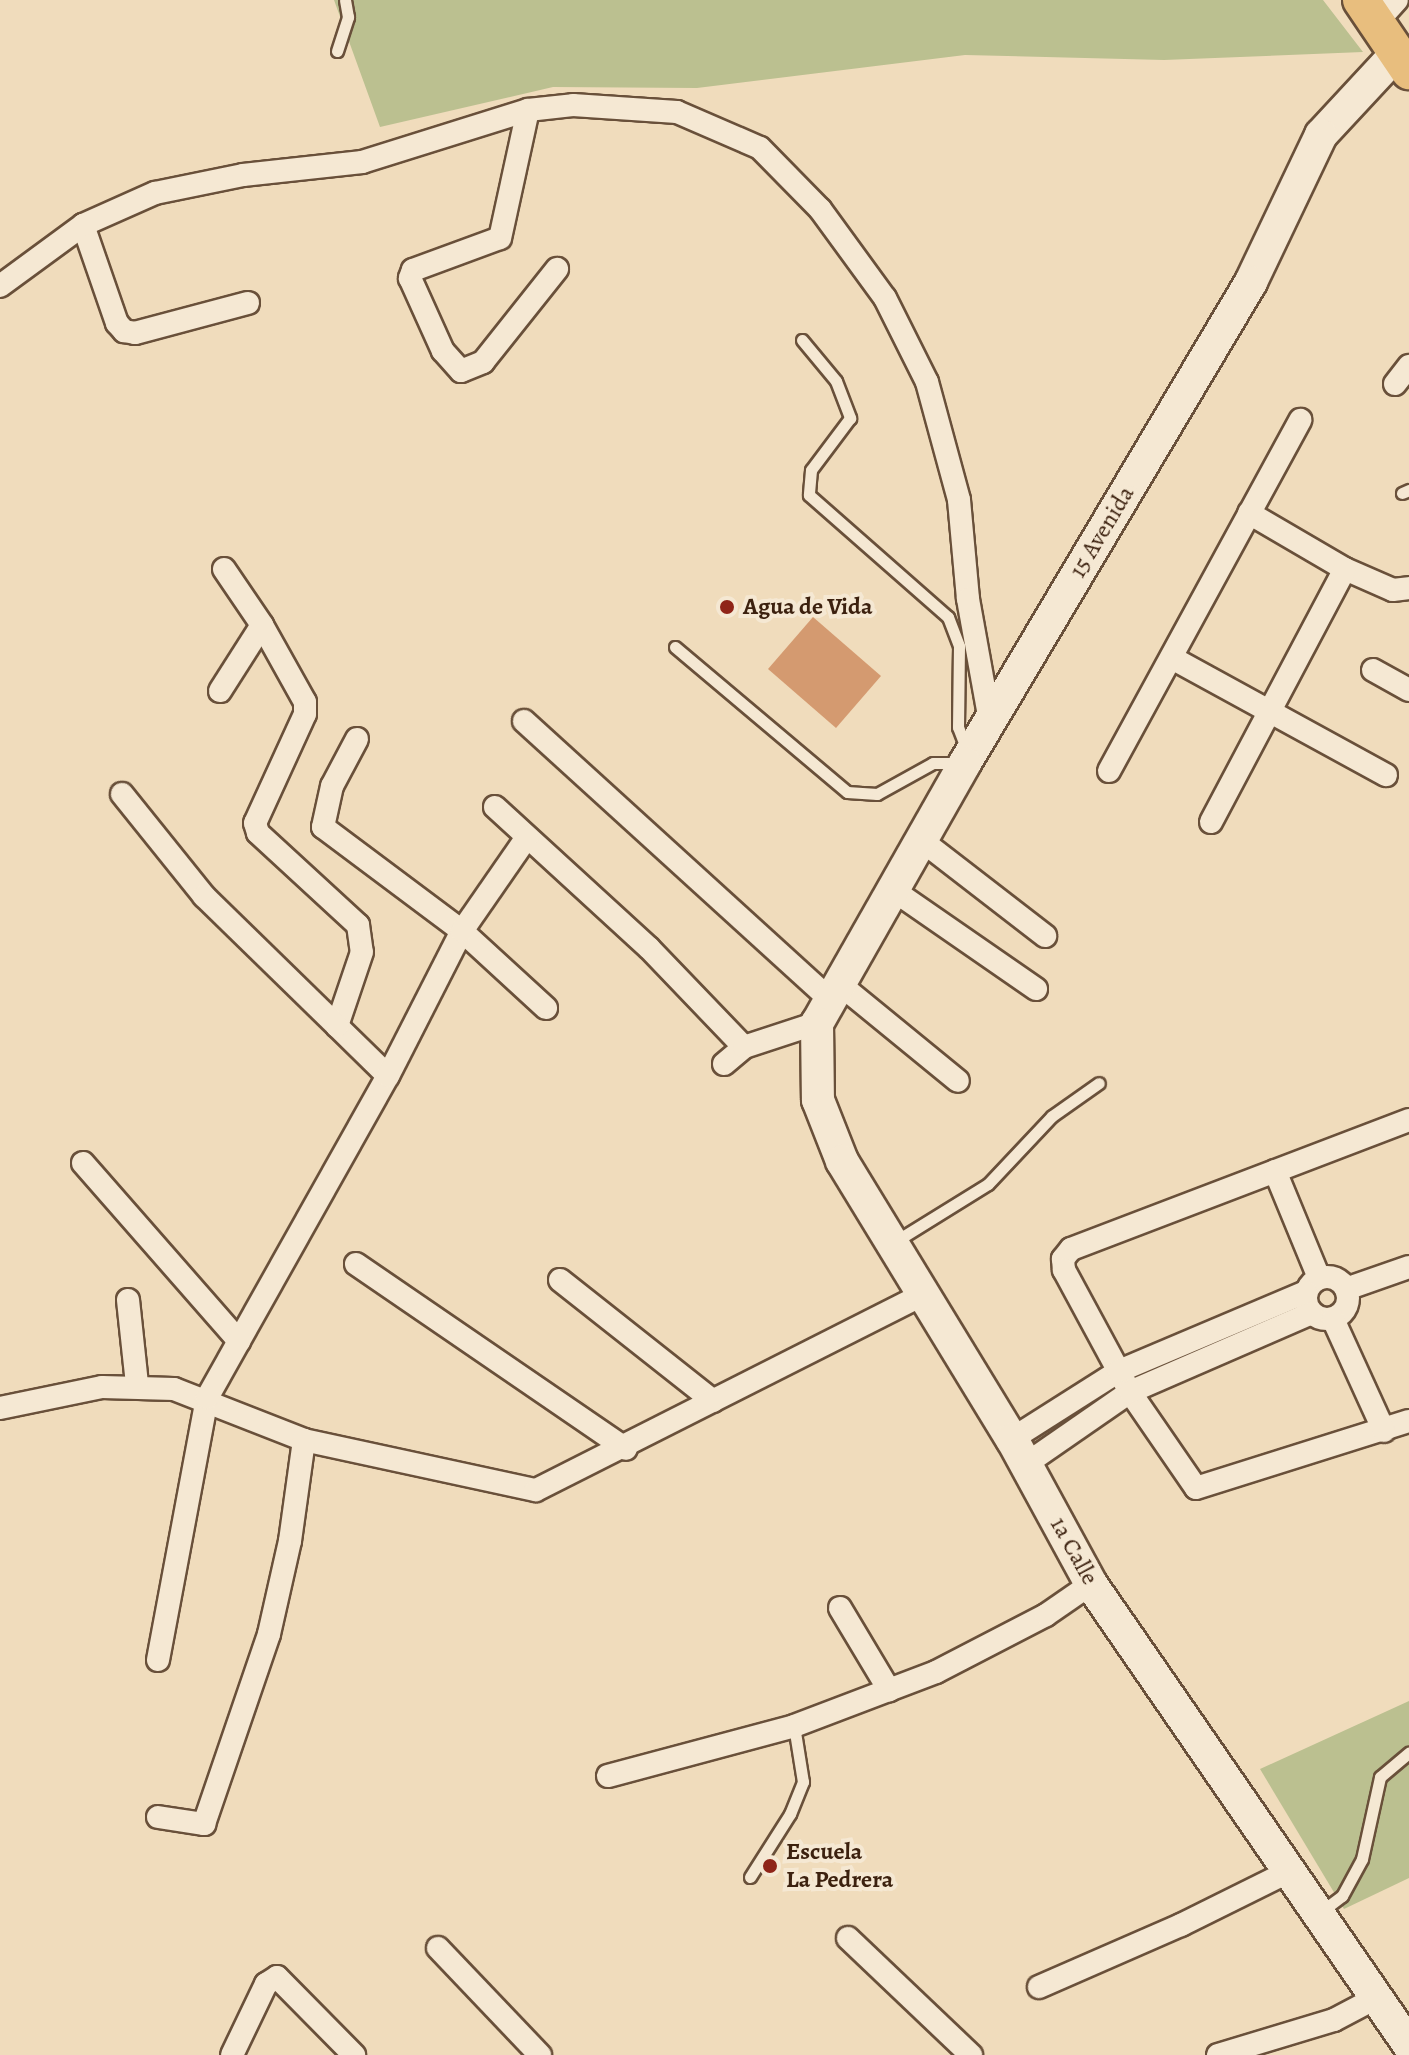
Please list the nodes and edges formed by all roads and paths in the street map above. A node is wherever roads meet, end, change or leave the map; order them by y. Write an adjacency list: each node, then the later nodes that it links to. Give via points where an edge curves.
1 (345, 0): 3 (lane, via 348,17)
2 (1379, 7): 4 (main road)
3 (337, 51)
4 (1404, 62): 26 (street, 15 Avenida, via 1321,135 1251,282)
5 (528, 110): 6 (street, via 362,162 243,175 155,193); 7 (street, via 500,238 413,270 410,278 443,351 461,371 483,362); 26 (street, via 573,105 677,112 760,148 820,209 885,298 927,382 959,500 968,599)
6 (83, 225): 8 (street); 9 (street, via 124,331 135,333)
7 (557, 269)
8 (0, 286)
9 (248, 303)
10 (802, 340): 28 (lane, via 836,381 850,418 811,470 809,495 948,617 959,646 958,727)
11 (1409, 366): 12 (street)
12 (1395, 384)
13 (1300, 420): 14 (street)
14 (1249, 513): 16 (street); 20 (street)
15 (224, 569): 18 (street)
16 (1345, 569): 17 (street, via 1393,590); 24 (street)
17 (1409, 588)
18 (262, 625): 23 (street); 42 (street, via 305,702 305,714 255,823 262,839 364,935)
19 (675, 647): 28 (lane, via 847,792 877,794 933,763)
20 (1172, 658): 24 (street); 29 (street)
21 (1373, 670): 22 (street)
22 (1409, 690)
23 (220, 691)
24 (1267, 714): 30 (street); 33 (street)
25 (524, 721): 40 (street)
26 (990, 721): 28 (street, 15 Avenida)
27 (357, 739): 37 (street, via 332,786 323,827)
28 (968, 758): 35 (street, 15 Avenida)
29 (1109, 771)
30 (1386, 775)
31 (122, 794): 42 (street, via 204,896)
32 (495, 807): 34 (street)
33 (1211, 822)
34 (527, 837): 37 (street); 43 (street, via 649,948)
35 (921, 840): 36 (street, 15 Avenida); 38 (street)
36 (893, 890): 39 (street); 40 (street, 15 Avenida)
37 (462, 931): 41 (street); 45 (street)
38 (1045, 936)
39 (1036, 989)
40 (828, 1001): 43 (street); 46 (street); 51 (street, 1a Calle, via 818,1100 842,1161)
41 (546, 1008)
42 (337, 1026): 45 (street)
43 (744, 1047): 44 (street)
44 (724, 1064)
45 (388, 1076): 59 (street)
46 (958, 1081)
47 (1099, 1083): 51 (lane, via 1052,1116 988,1184)
48 (1409, 1120): 50 (street)
49 (83, 1163): 59 (street)
50 (1275, 1171): 58 (street); 60 (street, via 1071,1249 1063,1259 1064,1270)
51 (892, 1243): 56 (street, 1a Calle)
52 (356, 1264): 69 (street)
53 (1409, 1267): 55 (street)
54 (560, 1280): 64 (street)
55 (1346, 1289): 58 (street, via 1337,1280); 58 (street, via 1344,1310)
56 (924, 1294): 64 (street); 70 (street, 1a Calle)
57 (128, 1300): 61 (street)
58 (1317, 1301): 60 (street); 62 (street); 67 (street)
59 (239, 1341): 63 (street)
60 (1119, 1371): 62 (street); 70 (street)
61 (137, 1384): 63 (street); 65 (street)
62 (1130, 1392): 67 (street, via 1196,1488); 70 (street)
63 (207, 1398): 68 (street); 73 (street)
64 (713, 1401): 69 (street)
65 (0, 1408)
66 (1409, 1421): 67 (street)
67 (1384, 1431)
68 (304, 1440): 69 (street, via 527,1491 547,1487); 78 (street, via 290,1541 269,1634 207,1818 201,1828)
69 (626, 1449)
70 (1019, 1451): 71 (street, 1a Calle)
71 (1091, 1584): 74 (street, via 1046,1615); 79 (street, 1a Calle)
72 (840, 1608): 74 (street)
73 (158, 1660)
74 (889, 1690): 75 (street)
75 (794, 1726): 77 (street); 80 (lane, via 803,1782 790,1814)
76 (1409, 1753): 81 (lane, via 1380,1777 1362,1859 1342,1896)
77 (608, 1776)
78 (158, 1817)
79 (1290, 1871): 81 (street, 1a Calle); 84 (street)
80 (750, 1877)
81 (1318, 1914): 85 (street, 1a Calle)
82 (848, 1938): 90 (street)
83 (438, 1948): 89 (street)
84 (1039, 1987)
85 (1374, 1999): 86 (street, 1a Calle); 91 (street, via 1334,2020)
86 (1409, 2045)
87 (232, 2055): 88 (street, via 266,1984 277,1977)
88 (354, 2055)
89 (540, 2055)
90 (971, 2055)
91 (1218, 2055)

